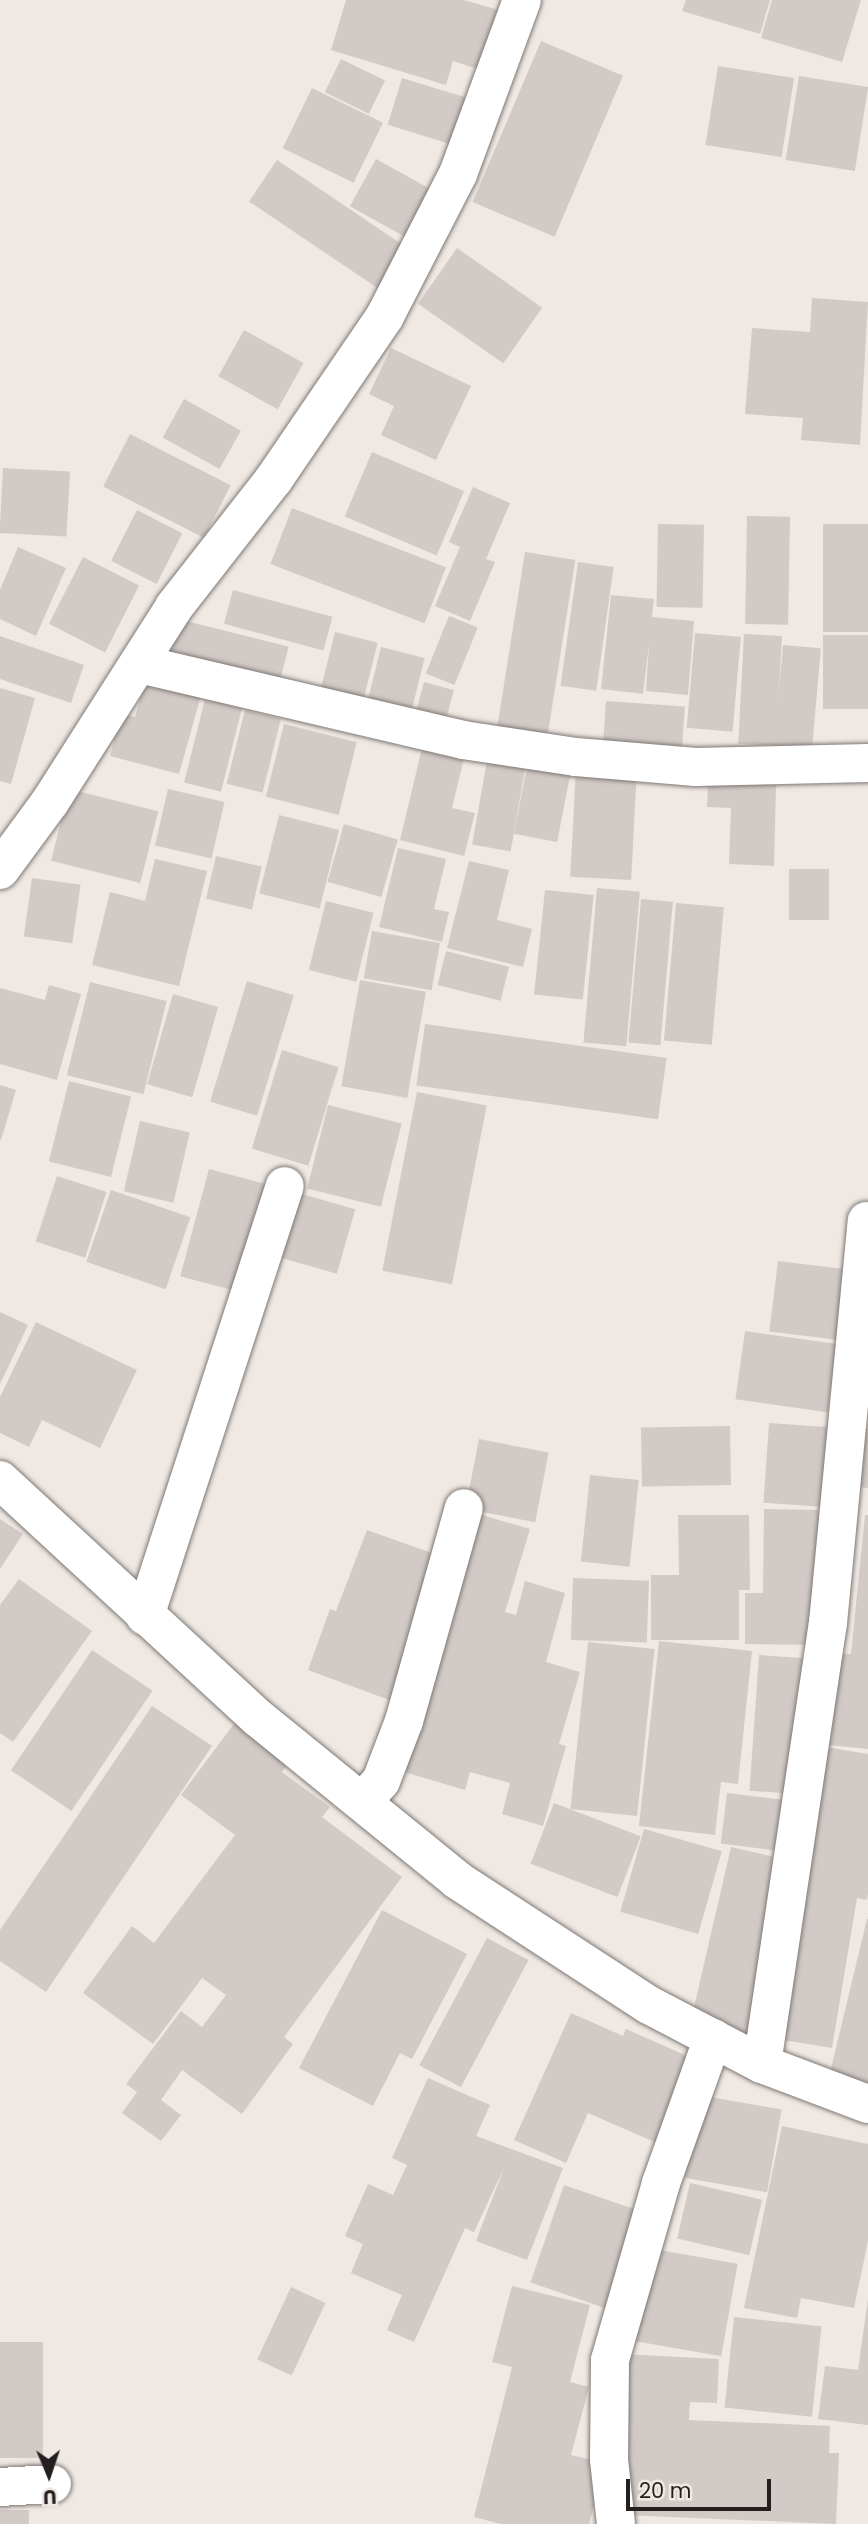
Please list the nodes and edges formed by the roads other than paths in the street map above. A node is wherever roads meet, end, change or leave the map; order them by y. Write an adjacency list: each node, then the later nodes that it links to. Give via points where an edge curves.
1 (522, 0): 2 (street, via 458,174 385,316 274,479 174,607)
2 (140, 664): 3 (street, via 463,740 576,757 696,767); 4 (street)
3 (868, 763)
4 (0, 870)
5 (285, 1186): 9 (street)
6 (867, 1221): 12 (street, via 828,1623)
7 (0, 1480): 9 (street)
8 (464, 1508): 10 (street, via 404,1721 381,1781)
9 (145, 1616): 10 (street, via 258,1718)
10 (362, 1802): 11 (street, via 457,1880 649,2005)
11 (713, 2038): 12 (street); 16 (street, via 661,2183 610,2360 609,2460)
12 (762, 2064): 13 (street)
13 (868, 2104)
14 (52, 2484): 15 (street)
15 (0, 2487)
16 (616, 2524)

